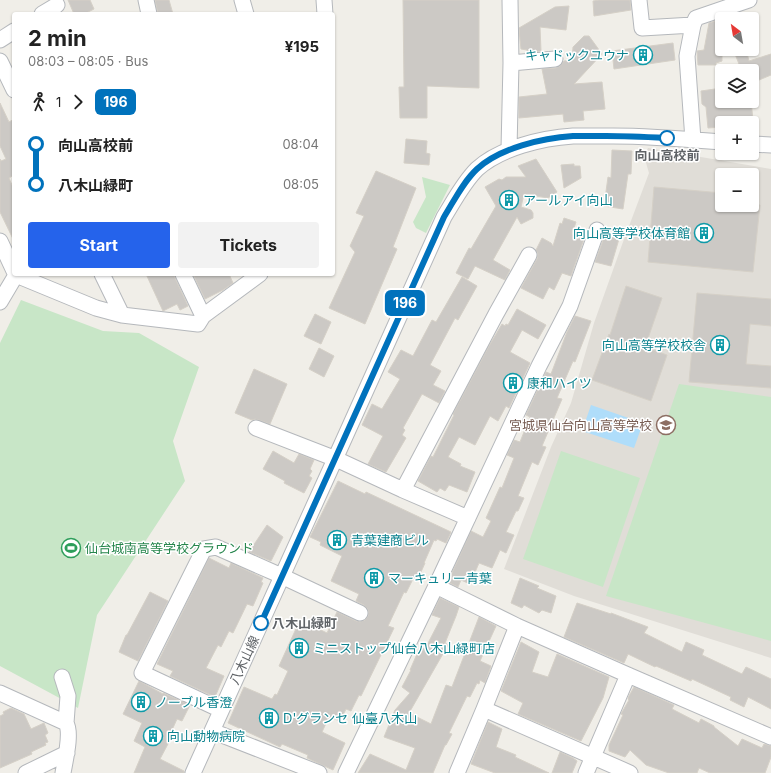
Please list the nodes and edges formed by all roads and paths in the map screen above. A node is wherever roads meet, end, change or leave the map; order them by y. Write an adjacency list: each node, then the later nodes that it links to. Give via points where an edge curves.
1 (146, 0): 9 (street)
2 (242, 0): 10 (street)
3 (324, 0): 11 (street)
4 (510, 0): 17 (street)
5 (639, 0): 12 (street, via 642,28)
6 (749, 0): 12 (street, via 696,18)
7 (58, 6): 8 (street)
8 (46, 12)
9 (149, 12)
10 (245, 12)
11 (325, 12)
12 (693, 25): 19 (street, via 687,56)
13 (12, 33): 14 (street)
14 (0, 40)
15 (555, 59): 17 (street)
16 (0, 61): 18 (street)
17 (511, 63): 23 (street)
18 (12, 86)
19 (693, 140): 20 (street, 八木山線); 23 (street, 八木山線, via 642,136 572,136 541,140)
20 (715, 142)
21 (759, 144): 22 (street)
22 (771, 145)
23 (510, 149): 37 (street, 八木山線, via 477,170 464,185 444,217)
24 (597, 230): 39 (street, via 570,306)
25 (0, 241): 27 (street)
26 (529, 255): 38 (street)
27 (12, 267)
28 (13, 276): 33 (street)
29 (22, 276): 34 (street, via 96,308)
30 (103, 276): 34 (street)
31 (185, 276): 35 (street)
32 (257, 276): 35 (street)
33 (0, 302)
34 (122, 315): 35 (street, via 198,324)
35 (203, 316)
36 (256, 428): 37 (street)
37 (336, 459): 38 (street); 40 (street, 八木山線)
38 (403, 490): 39 (street)
39 (468, 518): 41 (street)
40 (282, 576): 42 (street); 48 (street, 八木山線); 48 (street, via 216,547 204,549 142,673)
41 (436, 586): 43 (street); 58 (street)
42 (360, 613)
43 (517, 626): 44 (street); 47 (street)
44 (628, 675): 51 (street); 53 (street)
45 (62, 677): 49 (street, via 68,696)
46 (3, 697): 49 (street)
47 (484, 708): 53 (street); 59 (street)
48 (221, 710): 50 (street, 八木山線)
49 (66, 723): 52 (street)
50 (212, 731): 56 (street, 八木山線); 57 (street)
51 (771, 737)
52 (67, 753): 54 (street); 55 (street)
53 (594, 757): 60 (street); 61 (street)
54 (26, 773)
55 (63, 773)
56 (193, 773)
57 (318, 773)
58 (346, 773)
59 (457, 773)
60 (586, 773)
61 (630, 773)

